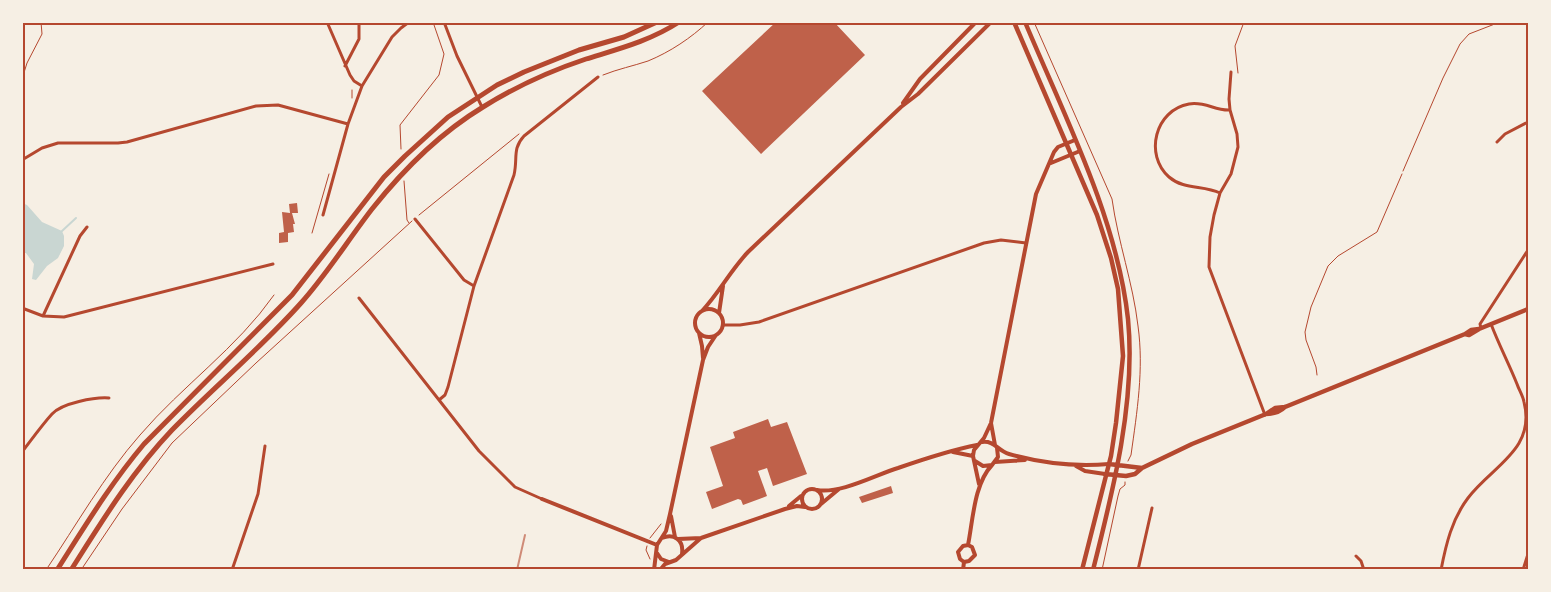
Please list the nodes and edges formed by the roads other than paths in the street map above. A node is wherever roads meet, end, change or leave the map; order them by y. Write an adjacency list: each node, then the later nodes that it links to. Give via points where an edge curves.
1 (327, 22): 12 (street)
2 (359, 22): 12 (street, via 359,39)
3 (409, 22): 15 (street, via 392,37)
4 (444, 22): 16 (street)
5 (657, 22): 16 (main road, via 624,37 553,60)
6 (679, 22): 17 (main road, via 640,42 528,82)
7 (991, 22): 18 (street)
8 (1014, 22): 24 (main road)
9 (1025, 22): 22 (main road)
10 (1500, 22): 29 (lane, via 1470,34 1460,44)
11 (975, 23): 18 (street, via 920,79)
12 (345, 66): 15 (street, via 354,81)
13 (1231, 72): 19 (street)
14 (598, 77): 38 (street, via 518,143 514,175)
15 (362, 86): 21 (street)
16 (477, 98): 17 (street); 90 (main road, via 448,117 384,177 292,295 144,444 102,500)
17 (482, 107): 91 (main road, via 454,126 405,170 301,303 171,431 121,491)
18 (901, 107): 37 (street, via 748,252)
19 (1230, 110): 30 (street, via 1238,147 1231,174); 30 (street, via 1198,103 1186,104 1166,116 1155,142 1158,161 1170,177 1181,184)
20 (1528, 122): 23 (street)
21 (348, 124): 27 (street, via 278,105 262,105 127,142 58,143); 31 (street)
22 (1075, 140): 24 (street); 25 (main road)
23 (1497, 142)
24 (1066, 143): 26 (main road); 28 (street, via 1058,147)
25 (1080, 151): 26 (street); 65 (main road, via 1110,231 1128,320 1130,356)
26 (1071, 155): 28 (street); 63 (main road, via 1097,214 1118,289 1122,377)
27 (22, 160)
28 (1050, 163): 34 (street, via 1037,189)
29 (1403, 171)
30 (1220, 193): 53 (street, via 1210,237 1209,267)
31 (322, 214)
32 (415, 218): 38 (street, via 464,280)
33 (87, 228): 44 (street, via 80,236)
34 (1026, 243): 46 (street, via 984,242 759,322); 54 (street)
35 (1528, 250): 47 (street)
36 (273, 264): 44 (street, via 70,316)
37 (723, 282): 42 (street); 43 (street)
38 (474, 286): 52 (street, via 448,387)
39 (359, 298): 52 (street)
40 (22, 308): 44 (street)
41 (1528, 309): 45 (main road)
42 (702, 311): 43 (street); 48 (street, via 695,323)
43 (719, 313): 46 (street)
44 (43, 316)
45 (1491, 324): 47 (main road); 100 (street, via 1524,402 1524,435 1513,454 1483,480 1459,512 1448,538)
46 (723, 325): 49 (street)
47 (1480, 328): 53 (main road)
48 (699, 333): 49 (street, via 705,337); 50 (street)
49 (716, 335): 50 (street)
50 (703, 360): 78 (street)
51 (109, 398): 58 (street, via 89,399 53,412)
52 (439, 400): 73 (street, via 501,474 515,487)
53 (1265, 414): 66 (main road)
54 (991, 422): 55 (street); 57 (street)
55 (978, 444): 57 (street, via 988,442); 59 (street); 60 (street)
56 (265, 446): 92 (street, via 258,494)
57 (996, 446): 61 (street, via 1002,452); 62 (street, via 998,457)
58 (22, 452)
59 (951, 452): 60 (street); 70 (street)
60 (974, 458): 62 (street, via 983,466); 69 (street)
61 (1030, 460): 62 (street); 64 (street)
62 (993, 464): 69 (street)
63 (1108, 464): 64 (street); 65 (main road); 67 (main road)
64 (1074, 465): 67 (street, via 1085,471)
65 (1117, 466): 66 (main road); 68 (main road)
66 (1142, 468): 68 (main road, via 1135,474)
67 (1105, 474): 68 (main road); 96 (main road)
68 (1115, 475): 97 (main road)
69 (979, 484): 83 (street)
70 (841, 488): 71 (street); 74 (street)
71 (816, 490): 72 (street, via 808,490); 74 (street, via 822,496)
72 (802, 495): 75 (street); 77 (street)
73 (542, 499): 82 (street)
74 (821, 504): 75 (street, via 814,510)
75 (805, 507): 77 (street)
76 (1152, 508): 98 (street)
77 (785, 509): 81 (street)
78 (670, 514): 79 (street); 80 (street)
79 (662, 538): 80 (street); 82 (street)
80 (676, 538): 81 (street); 86 (street, via 682,547)
81 (701, 538): 86 (street)
82 (657, 545): 84 (street)
83 (968, 545): 89 (street, via 958,552); 89 (street, via 975,554 973,559)
84 (657, 554): 88 (street); 93 (street)
85 (1528, 554): 101 (street)
86 (681, 556): 88 (street)
87 (1356, 556): 99 (street)
88 (670, 562): 94 (street)
89 (964, 562): 95 (street)
90 (57, 570)
91 (71, 570)
92 (232, 570)
93 (654, 570)
94 (660, 570)
95 (963, 570)
96 (1082, 570)
97 (1093, 570)
98 (1138, 570)
99 (1364, 570)
100 (1441, 570)
101 (1523, 570)

